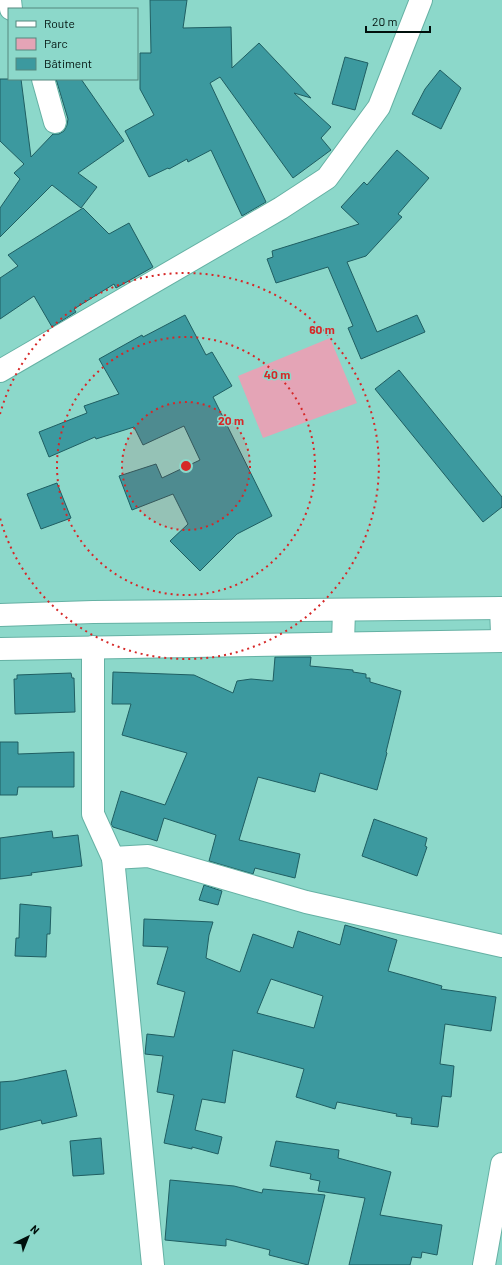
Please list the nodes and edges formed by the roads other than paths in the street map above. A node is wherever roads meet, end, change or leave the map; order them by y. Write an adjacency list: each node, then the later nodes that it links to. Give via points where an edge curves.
1 (420, 0): 4 (street, via 379,107 327,178 281,208)
2 (42, 80): 3 (street)
3 (55, 122)
4 (0, 370)
5 (501, 608): 6 (street); 8 (street)
6 (344, 610): 7 (street); 10 (street)
7 (0, 615)
8 (502, 633)
9 (502, 641): 10 (street)
10 (343, 643): 11 (street)
11 (93, 647): 12 (street); 13 (street, via 92,814)
12 (0, 649)
13 (113, 858): 14 (street, via 148,856 306,902); 16 (street)
14 (502, 946)
15 (502, 1164): 17 (street)
16 (153, 1265)
17 (484, 1265)

